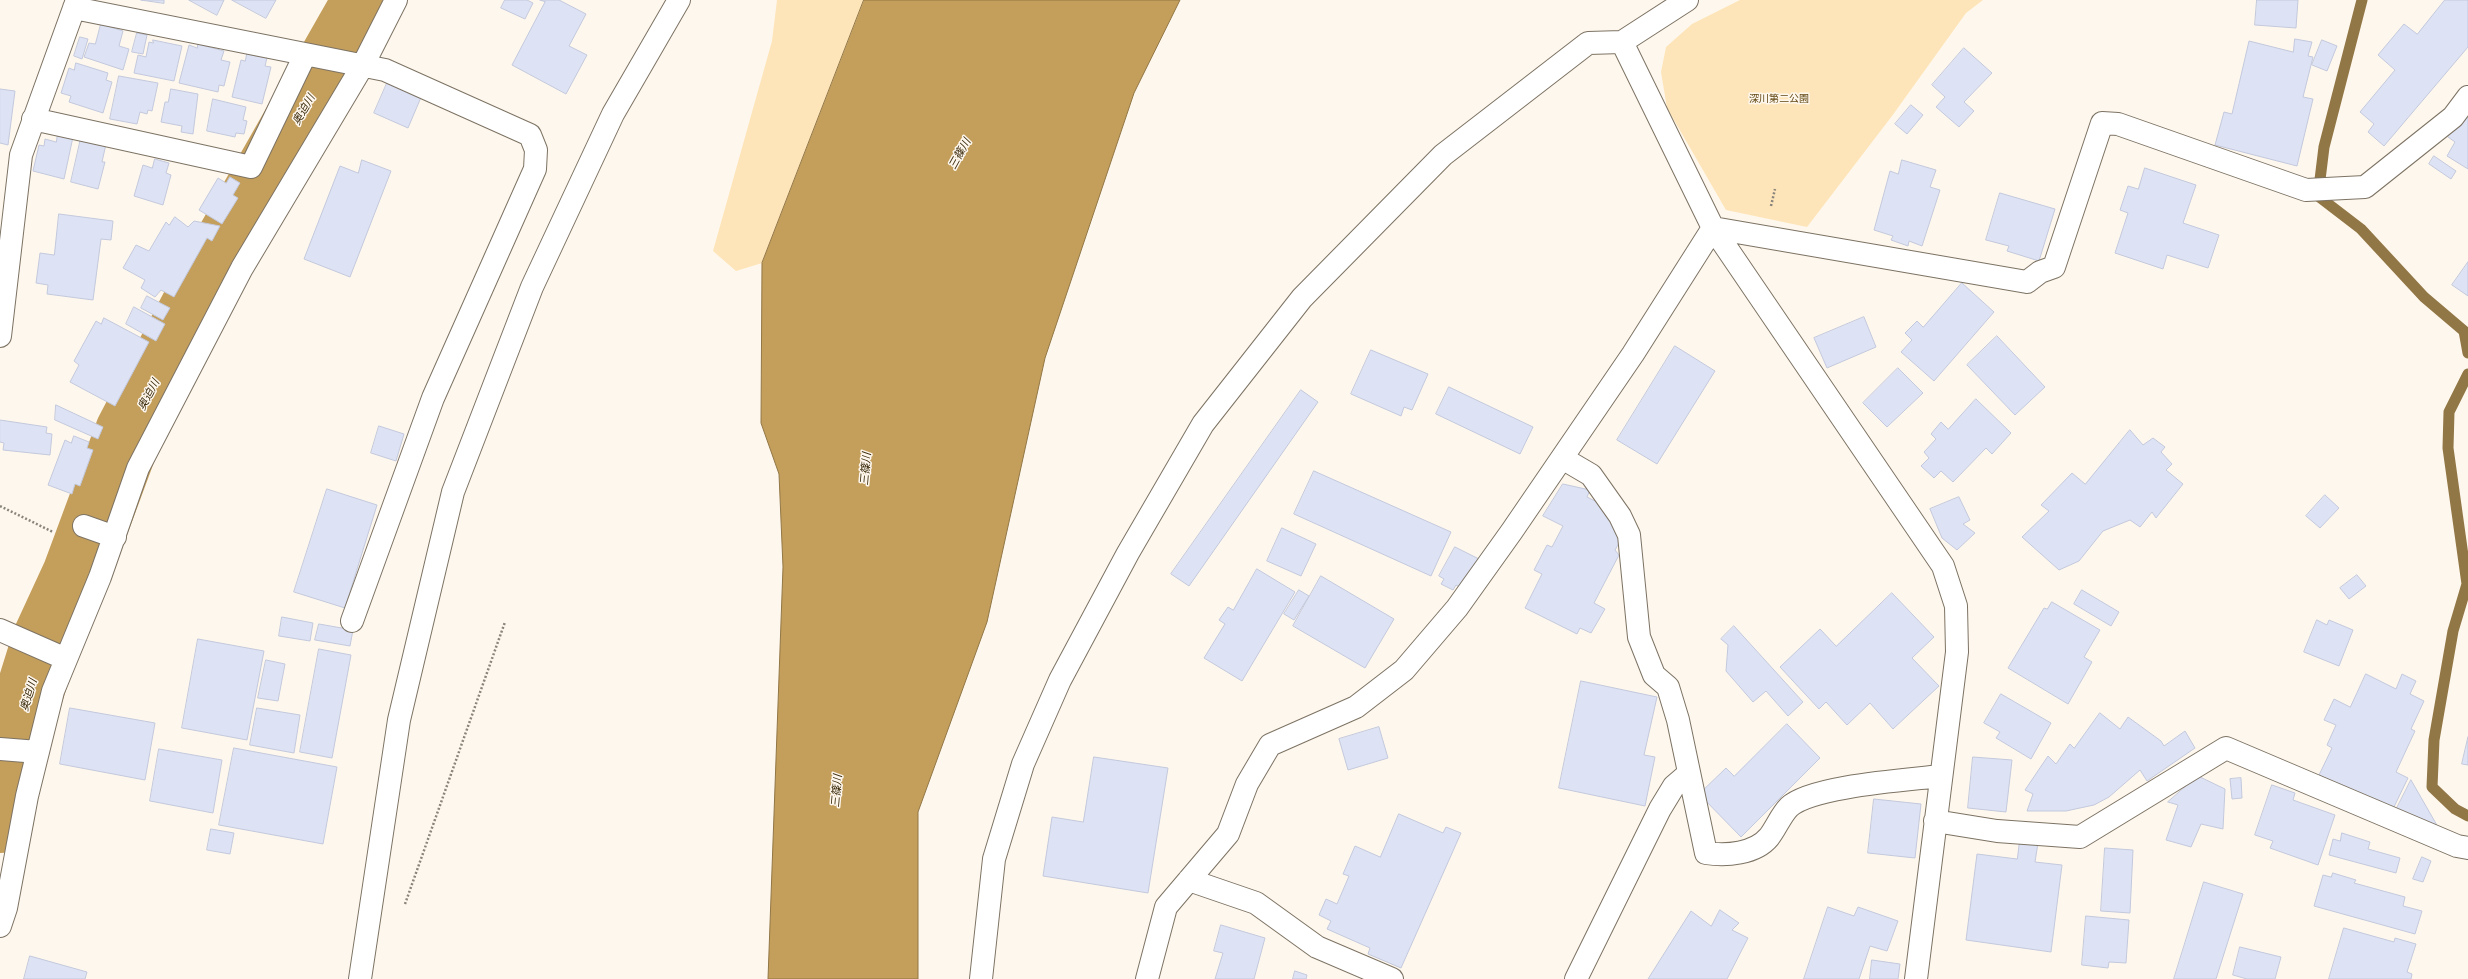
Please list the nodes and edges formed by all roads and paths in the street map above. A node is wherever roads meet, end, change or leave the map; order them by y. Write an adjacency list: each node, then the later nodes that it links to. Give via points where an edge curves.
1 (396, 0): 7 (street)
2 (679, 0): 28 (street, via 613,114 532,287 453,492 399,720)
3 (1687, 0): 5 (street)
4 (76, 4): 6 (street); 9 (street)
5 (1622, 42): 10 (street); 29 (street, via 1588,43 1443,155 1302,298 1203,424 1128,553 1067,667 1023,764 994,860)
6 (313, 56): 7 (street); 9 (street, via 251,167)
7 (355, 63): 14 (street, via 242,268 138,468); 15 (street, via 385,70 530,135 536,150 535,169 433,398)
8 (2468, 96): 10 (street, via 2453,117 2365,187 2306,190 2118,124 2102,123 2054,267 2040,272 2027,282)
9 (33, 119): 11 (street, via 21,155)
10 (1713, 228): 12 (street, via 1633,354); 22 (street, via 1943,566 1956,606 1957,652)
11 (0, 336)
12 (1562, 458): 21 (street, via 1591,475 1620,516 1629,535 1639,637 1654,675 1668,687 1678,720); 25 (street, via 1457,608 1404,670 1356,707 1270,745 1247,784 1228,834)
13 (84, 526): 14 (street)
14 (115, 537): 18 (street)
15 (352, 621)
16 (505, 622): 26 (path)
17 (0, 630): 18 (street)
18 (66, 659): 20 (street, via 53,691)
19 (0, 749): 20 (street)
20 (38, 752): 27 (street, via 6,908)
21 (1688, 774): 22 (street, via 1706,853 1720,855 1756,848 1768,838 1790,806 1811,796 1841,789); 32 (street, via 1674,786 1660,809)
22 (1941, 776): 23 (street)
23 (1935, 821): 24 (street, via 1997,831 2080,837 2226,748 2449,843); 33 (street)
24 (2468, 848)
25 (1188, 880): 30 (street, via 1166,907); 31 (street, via 1256,903 1317,947)
26 (404, 906)
27 (0, 926)
28 (360, 979)
29 (981, 979)
30 (1147, 979)
31 (1392, 979)
32 (1576, 979)
33 (1916, 979)

